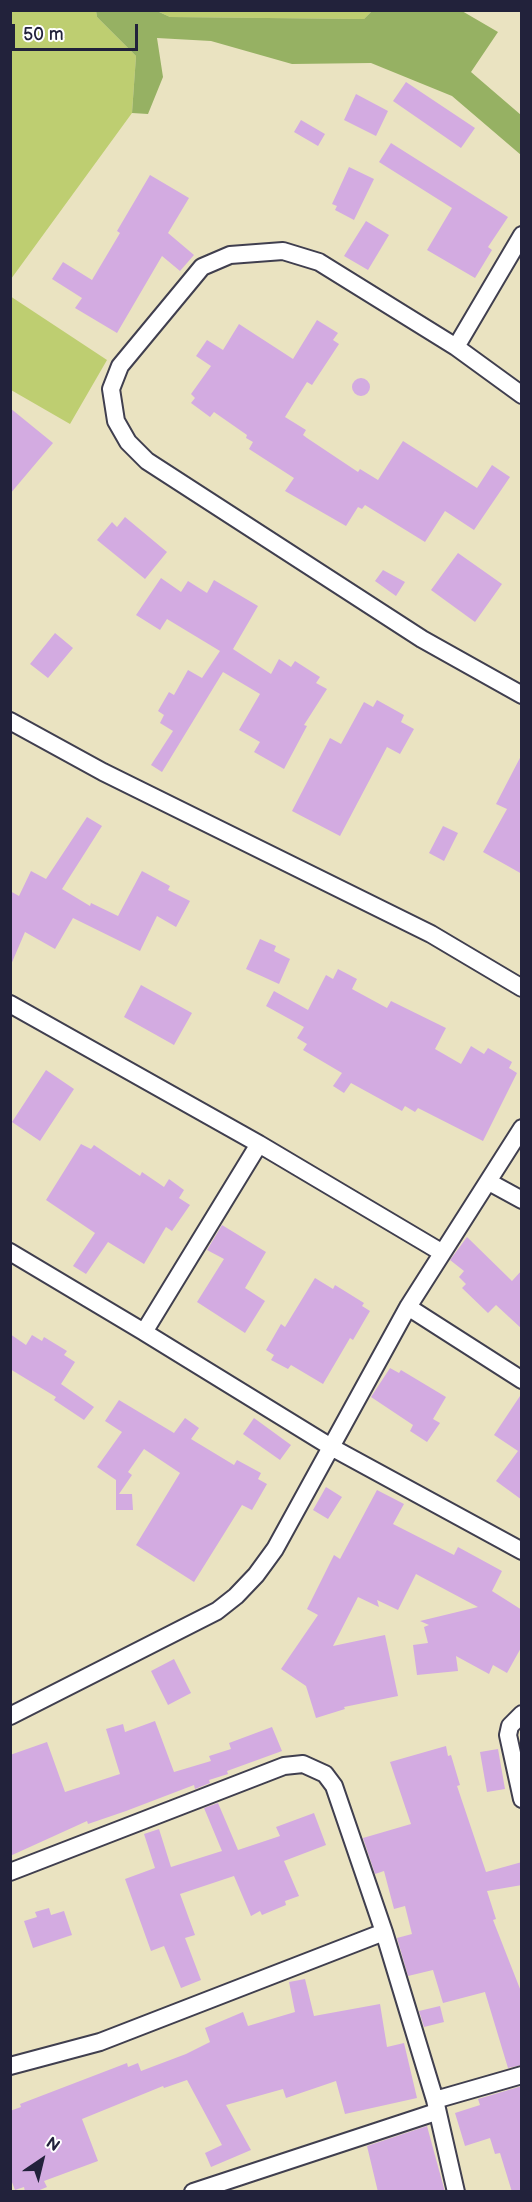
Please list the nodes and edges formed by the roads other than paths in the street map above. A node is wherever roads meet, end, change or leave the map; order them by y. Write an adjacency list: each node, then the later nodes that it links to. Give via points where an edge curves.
1 (522, 235): 2 (street)
2 (456, 347): 3 (street); 4 (street, via 319,262 283,251 230,255 202,267 120,366 111,389 116,421 128,442 147,461 423,639)
3 (522, 395)
4 (522, 695)
5 (10, 720): 6 (street, via 104,772 431,934)
6 (522, 988)
7 (10, 1004): 9 (street)
8 (522, 1128): 10 (street)
9 (259, 1144): 13 (street); 15 (street)
10 (489, 1182): 11 (street); 13 (street)
11 (522, 1200)
12 (10, 1252): 15 (street)
13 (441, 1252): 14 (street)
14 (408, 1308): 16 (street); 17 (street)
15 (144, 1332): 17 (street)
16 (522, 1380)
17 (331, 1447): 18 (street); 20 (street, via 274,1550 236,1596 217,1611)
18 (522, 1551)
19 (522, 1714): 21 (street, via 510,1726 508,1735)
20 (10, 1716)
21 (522, 1799)
22 (10, 1872): 23 (street, via 284,1766 303,1764 325,1774 334,1786)
23 (384, 1932): 24 (street, via 100,2042); 26 (street)
24 (10, 2066)
25 (522, 2075): 26 (street)
26 (436, 2106): 27 (street); 28 (street)
27 (193, 2192)
28 (456, 2192)

